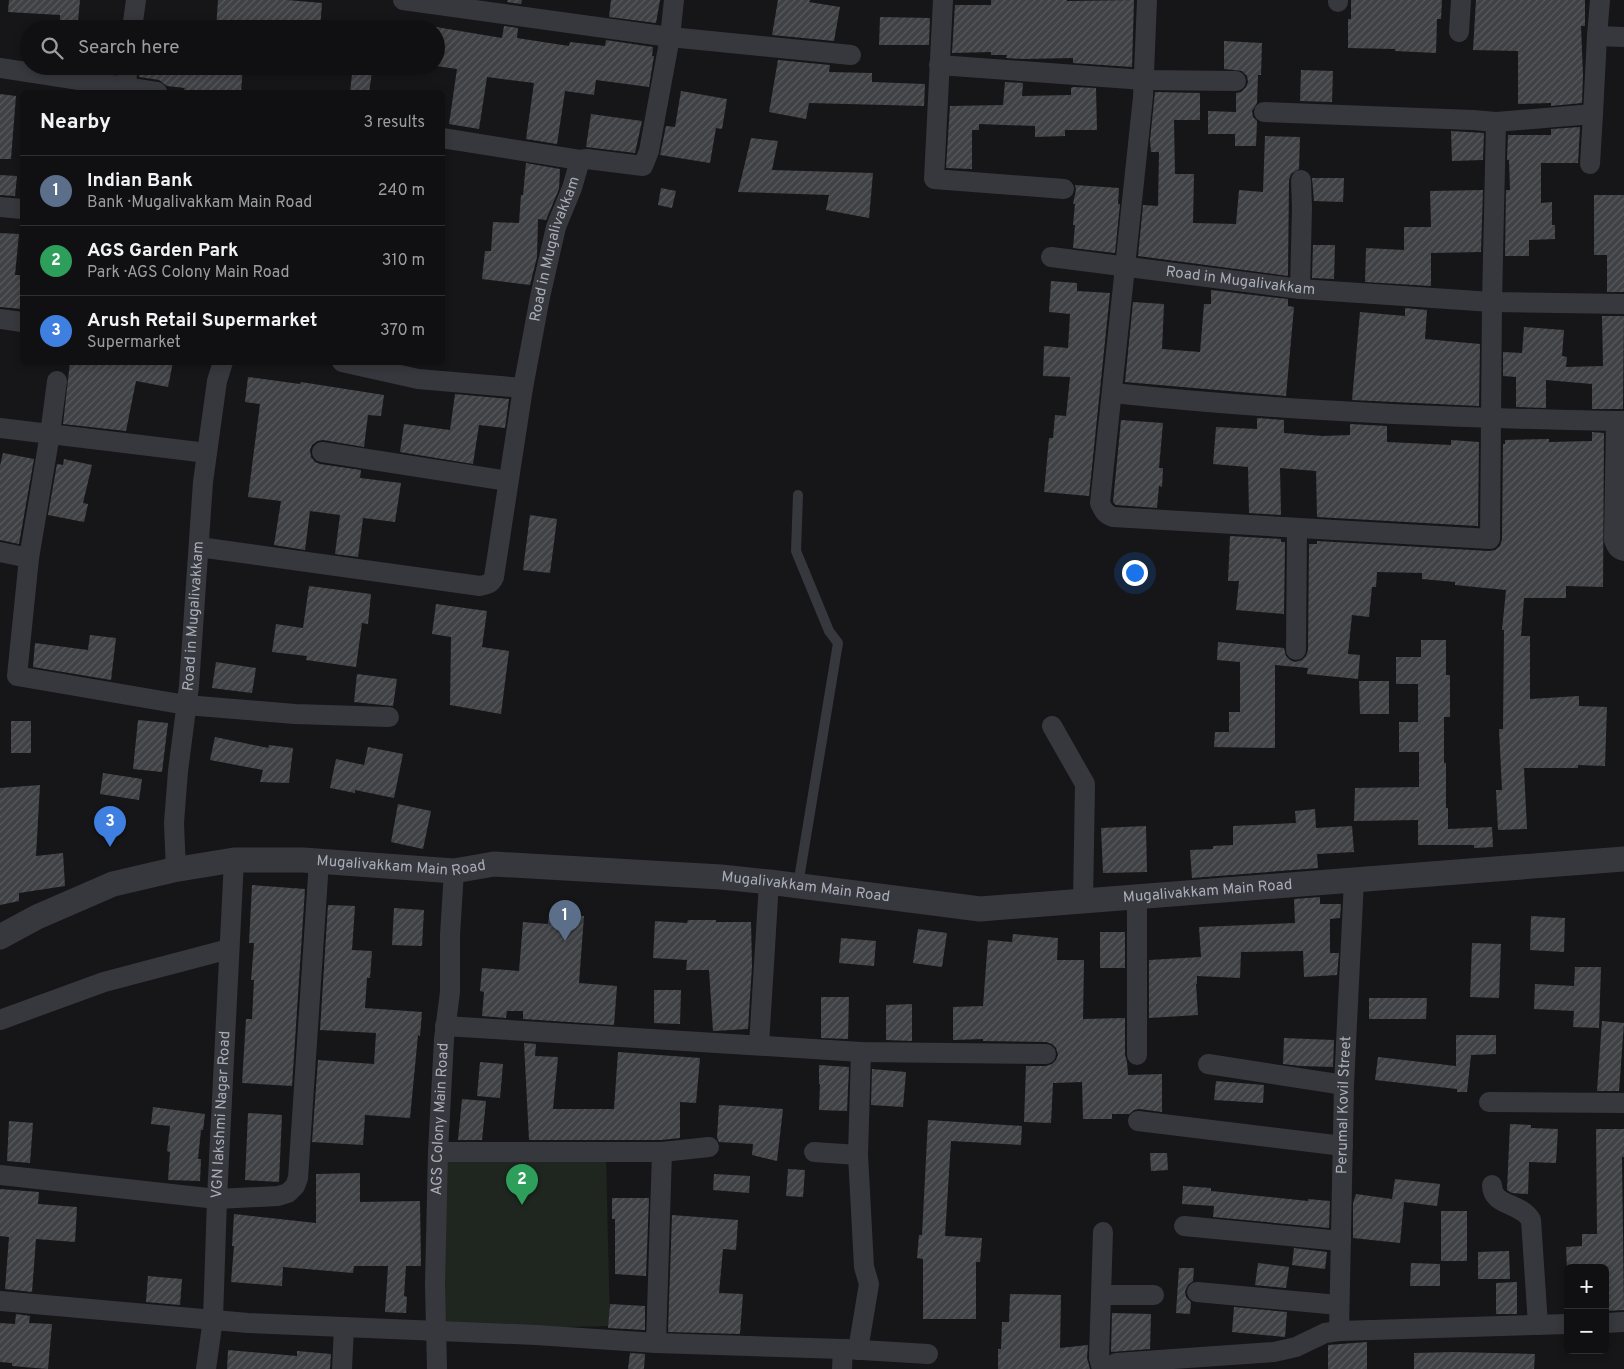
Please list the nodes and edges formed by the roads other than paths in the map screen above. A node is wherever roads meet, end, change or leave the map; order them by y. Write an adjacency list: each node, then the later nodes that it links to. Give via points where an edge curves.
1 (136, 0): 8 (street)
2 (403, 0): 11 (street)
3 (674, 0): 11 (street, Road in Mugalivakkam)
4 (943, 0): 14 (street)
5 (1147, 0): 19 (street)
6 (1461, 0): 9 (street)
7 (1600, 0): 10 (street)
8 (133, 20)
9 (1459, 32)
10 (1597, 36): 12 (street); 23 (street)
11 (670, 37): 13 (street); 26 (street, Road in Mugalivakkam, via 649,151 643,166)
12 (1624, 37)
13 (851, 55)
14 (939, 64): 19 (street); 29 (street, via 934,179)
15 (0, 68): 16 (street)
16 (20, 72)
17 (40, 75): 21 (street)
18 (127, 75): 21 (street)
19 (1144, 80): 20 (street); 33 (street)
20 (1236, 81)
21 (125, 90)
22 (1264, 112): 24 (street)
23 (1593, 114): 24 (street); 27 (street)
24 (1496, 122): 35 (street)
25 (445, 138): 26 (street)
26 (580, 160): 43 (street, Road in Mugalivakkam, via 556,227)
27 (1590, 164)
28 (1301, 180): 34 (street)
29 (1064, 189)
30 (0, 207): 31 (street)
31 (20, 209)
32 (1051, 257): 33 (street, Road in Mugalivakkam)
33 (1125, 267): 34 (street, Road in Mugalivakkam); 44 (street)
34 (1300, 289): 35 (street, Road in Mugalivakkam)
35 (1492, 302): 36 (street, Road in Mugalivakkam); 45 (street)
36 (1624, 304)
37 (0, 319): 38 (street)
38 (20, 322)
39 (222, 365): 50 (street, Road in Mugalivakkam)
40 (367, 365): 41 (street)
41 (384, 367): 43 (street, via 418,379)
42 (57, 381): 48 (street)
43 (523, 388): 51 (street, Road in Mugalivakkam)
44 (1112, 393): 45 (street, via 1190,402); 53 (street, via 1100,503 1108,515)
45 (1492, 419): 46 (street); 53 (street, via 1490,539)
46 (1620, 421): 55 (street, via 1614,540 1616,546)
47 (0, 428): 48 (street)
48 (50, 434): 50 (street); 57 (street)
49 (322, 452): 51 (street)
50 (207, 453): 54 (street, Road in Mugalivakkam)
51 (508, 481): 54 (street, Road in Mugalivakkam, via 494,577 486,585)
52 (798, 495): 70 (lane, via 796,551 829,631 838,643)
53 (1297, 528): 58 (street)
54 (199, 547): 60 (street, Road in Mugalivakkam)
55 (1624, 551)
56 (0, 552): 57 (street)
57 (30, 558): 59 (street)
58 (1296, 650)
59 (8, 675): 60 (street)
60 (186, 706): 61 (street); 66 (street, Road in Mugalivakkam, via 174,823)
61 (389, 717)
62 (1052, 726): 72 (street, via 1085,784)
63 (1624, 859): 68 (street, Mugalivakkam Main Road)
64 (234, 860): 65 (street, Mugalivakkam Main Road); 66 (street, Mugalivakkam Main Road); 74 (street, VGN lakshmi Nagar Road)
65 (319, 861): 67 (street, Mugalivakkam Main Road); 94 (street, via 296,1186 278,1196)
66 (176, 870): 73 (street, Mugalivakkam Main Road, via 113,884)
67 (454, 871): 69 (street, Mugalivakkam Main Road, via 494,864); 76 (street, AGS Colony Main Road, via 450,992)
68 (1354, 880): 71 (street, Mugalivakkam Main Road); 82 (street, Perumal Kovil Street)
69 (769, 882): 70 (street, Mugalivakkam Main Road); 77 (street)
70 (798, 885): 72 (street, Mugalivakkam Main Road, via 980,909)
71 (1137, 897): 72 (street, Mugalivakkam Main Road); 80 (street)
72 (1083, 902)
73 (0, 937)
74 (229, 949): 75 (street, via 104,982); 94 (street, VGN lakshmi Nagar Road)
75 (0, 1020)
76 (445, 1026): 77 (street); 88 (street, AGS Colony Main Road)
77 (760, 1046): 78 (street)
78 (861, 1052): 79 (street); 91 (street)
79 (1046, 1054)
80 (1137, 1055)
81 (1208, 1064): 82 (street)
82 (1344, 1085): 86 (street, Perumal Kovil Street)
83 (1489, 1102): 84 (street)
84 (1624, 1103)
85 (1138, 1121): 86 (street)
86 (1342, 1146): 97 (street, Perumal Kovil Street)
87 (709, 1148): 89 (street)
88 (438, 1152): 89 (street); 110 (street, AGS Colony Main Road)
89 (662, 1152): 111 (street)
90 (814, 1152): 91 (street)
91 (858, 1155): 113 (street, via 864,1267 869,1284)
92 (0, 1174): 94 (street)
93 (1492, 1185): 107 (street, via 1496,1198 1522,1209 1531,1220)
94 (217, 1199): 103 (street, VGN lakshmi Nagar Road)
95 (1184, 1226): 97 (street)
96 (1103, 1232): 100 (street)
97 (1341, 1241): 102 (street, Perumal Kovil Street)
98 (1197, 1292): 102 (street)
99 (1154, 1295): 100 (street)
100 (1101, 1296): 117 (street, via 1099,1358)
101 (0, 1301): 103 (street)
102 (1340, 1305): 109 (street, Perumal Kovil Street)
103 (213, 1319): 108 (street); 114 (street, VGN lakshmi Nagar Road)
104 (1624, 1322): 105 (street)
105 (1609, 1323)
106 (1564, 1324): 107 (street)
107 (1538, 1325): 109 (street)
108 (344, 1327): 110 (street); 115 (street)
109 (1339, 1331): 117 (street, via 1274,1352 1116,1363)
110 (436, 1332): 111 (street); 116 (street, AGS Colony Main Road)
111 (656, 1343): 113 (street)
112 (928, 1354): 113 (street)
113 (848, 1356)
114 (206, 1369)
115 (342, 1369)
116 (437, 1369)
117 (1104, 1369)

